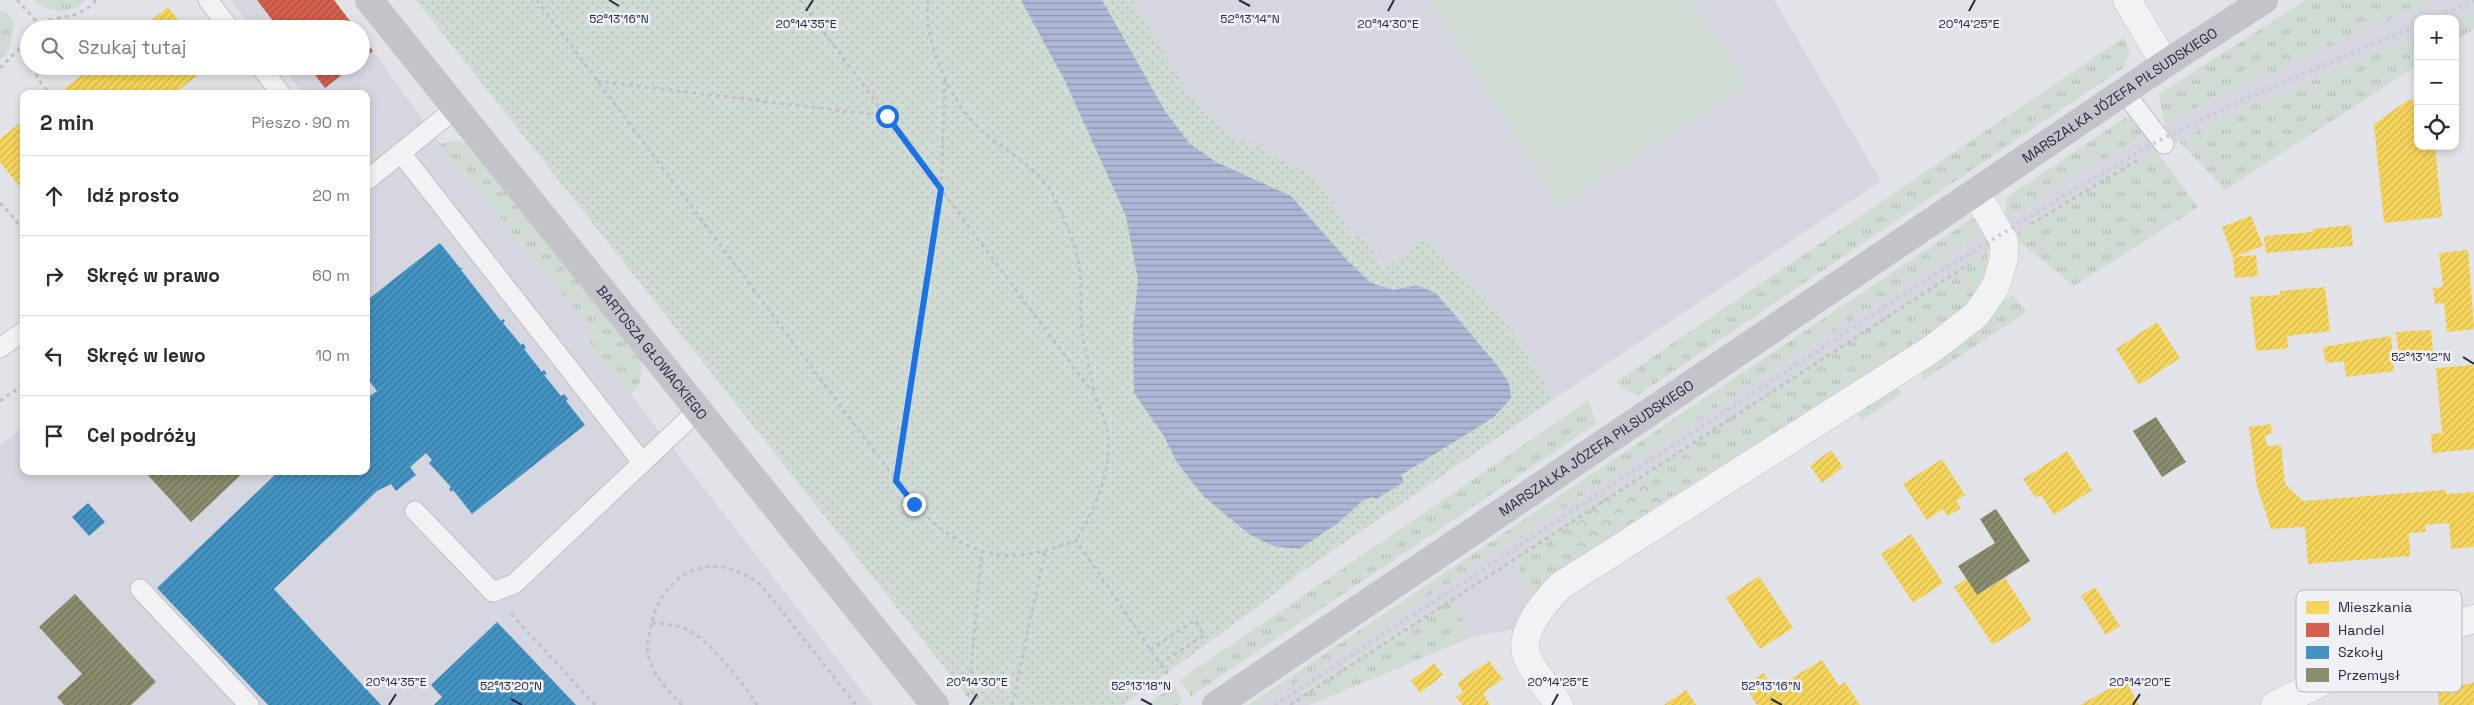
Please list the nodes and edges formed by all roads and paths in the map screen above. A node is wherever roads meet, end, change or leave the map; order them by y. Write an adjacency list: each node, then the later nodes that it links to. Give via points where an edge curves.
1 (18, 0): 10 (path)
2 (96, 0): 11 (path, via 86,11)
3 (208, 0): 12 (lane)
4 (369, 0): 23 (main road, BARTOSZA GŁOWACKIEGO)
5 (537, 0): 19 (path)
6 (800, 0): 24 (path)
7 (928, 0): 18 (path, via 926,12 930,40)
8 (2127, 0): 14 (street)
9 (2264, 0): 14 (main road, MARSZAŁKA JÓZEFA PIŁSUDSKIEGO)
10 (36, 20)
11 (53, 20)
12 (223, 20)
13 (20, 50): 15 (path)
14 (2165, 64): 22 (main road, MARSZAŁKA JÓZEFA PIŁSUDSKIEGO)
15 (0, 68)
16 (37, 75): 20 (path)
17 (267, 75): 21 (lane)
18 (945, 76): 28 (path); 36 (path, via 960,105 977,126 1036,174 1057,203 1076,252 1082,330)
19 (597, 81): 24 (path); 40 (path)
20 (47, 90)
21 (278, 90)
22 (2124, 92): 25 (lane); 29 (main road, MARSZAŁKA JÓZEFA PIŁSUDSKIEGO)
23 (456, 108): 26 (lane); 38 (main road, BARTOSZA GŁOWACKIEGO)
24 (887, 116): 28 (path)
25 (2164, 144): 32 (path)
26 (401, 152): 27 (lane); 39 (lane)
27 (370, 178)
28 (941, 189): 36 (path); 40 (path)
29 (1976, 193): 32 (street); 62 (main road, MARSZAŁKA JÓZEFA PIŁSUDSKIEGO)
30 (0, 203): 31 (path)
31 (20, 227)
32 (2004, 241): 63 (path); 64 (street, via 2004,258 1996,286 1977,314 1932,349 1560,586 1534,618 1527,637 1526,656)
33 (20, 334): 34 (lane)
34 (0, 348)
35 (20, 387): 37 (path)
36 (1095, 396): 42 (path, via 1107,426 1107,458 1102,488 1091,516)
37 (0, 401)
38 (698, 410): 39 (lane); 60 (main road, BARTOSZA GŁOWACKIEGO)
39 (642, 462): 46 (lane, via 514,584)
40 (896, 481): 43 (path, via 938,528 966,545)
41 (415, 510): 46 (lane)
42 (1076, 540): 44 (path); 50 (path)
43 (982, 550): 44 (path, via 1024,556); 54 (path, via 970,690)
44 (1045, 552): 61 (path)
45 (140, 589): 55 (lane)
46 (493, 592): 56 (path)
47 (2474, 619): 48 (street)
48 (2462, 623)
49 (652, 624): 57 (path, via 648,653 652,667); 58 (path, via 675,625 699,636 737,677); 59 (path, via 667,589 676,579 692,570 710,567 748,575 761,585)
50 (1150, 650): 51 (path); 51 (path, via 1195,620 1204,635)
51 (1160, 664): 52 (path)
52 (1170, 678)
53 (2302, 692): 65 (street)
54 (963, 702)
55 (249, 705)
56 (595, 705)
57 (682, 705)
58 (757, 705)
59 (856, 705)
60 (935, 705)
61 (1012, 705)
62 (1216, 705)
63 (1290, 705)
64 (1559, 705)
65 (2275, 705)

